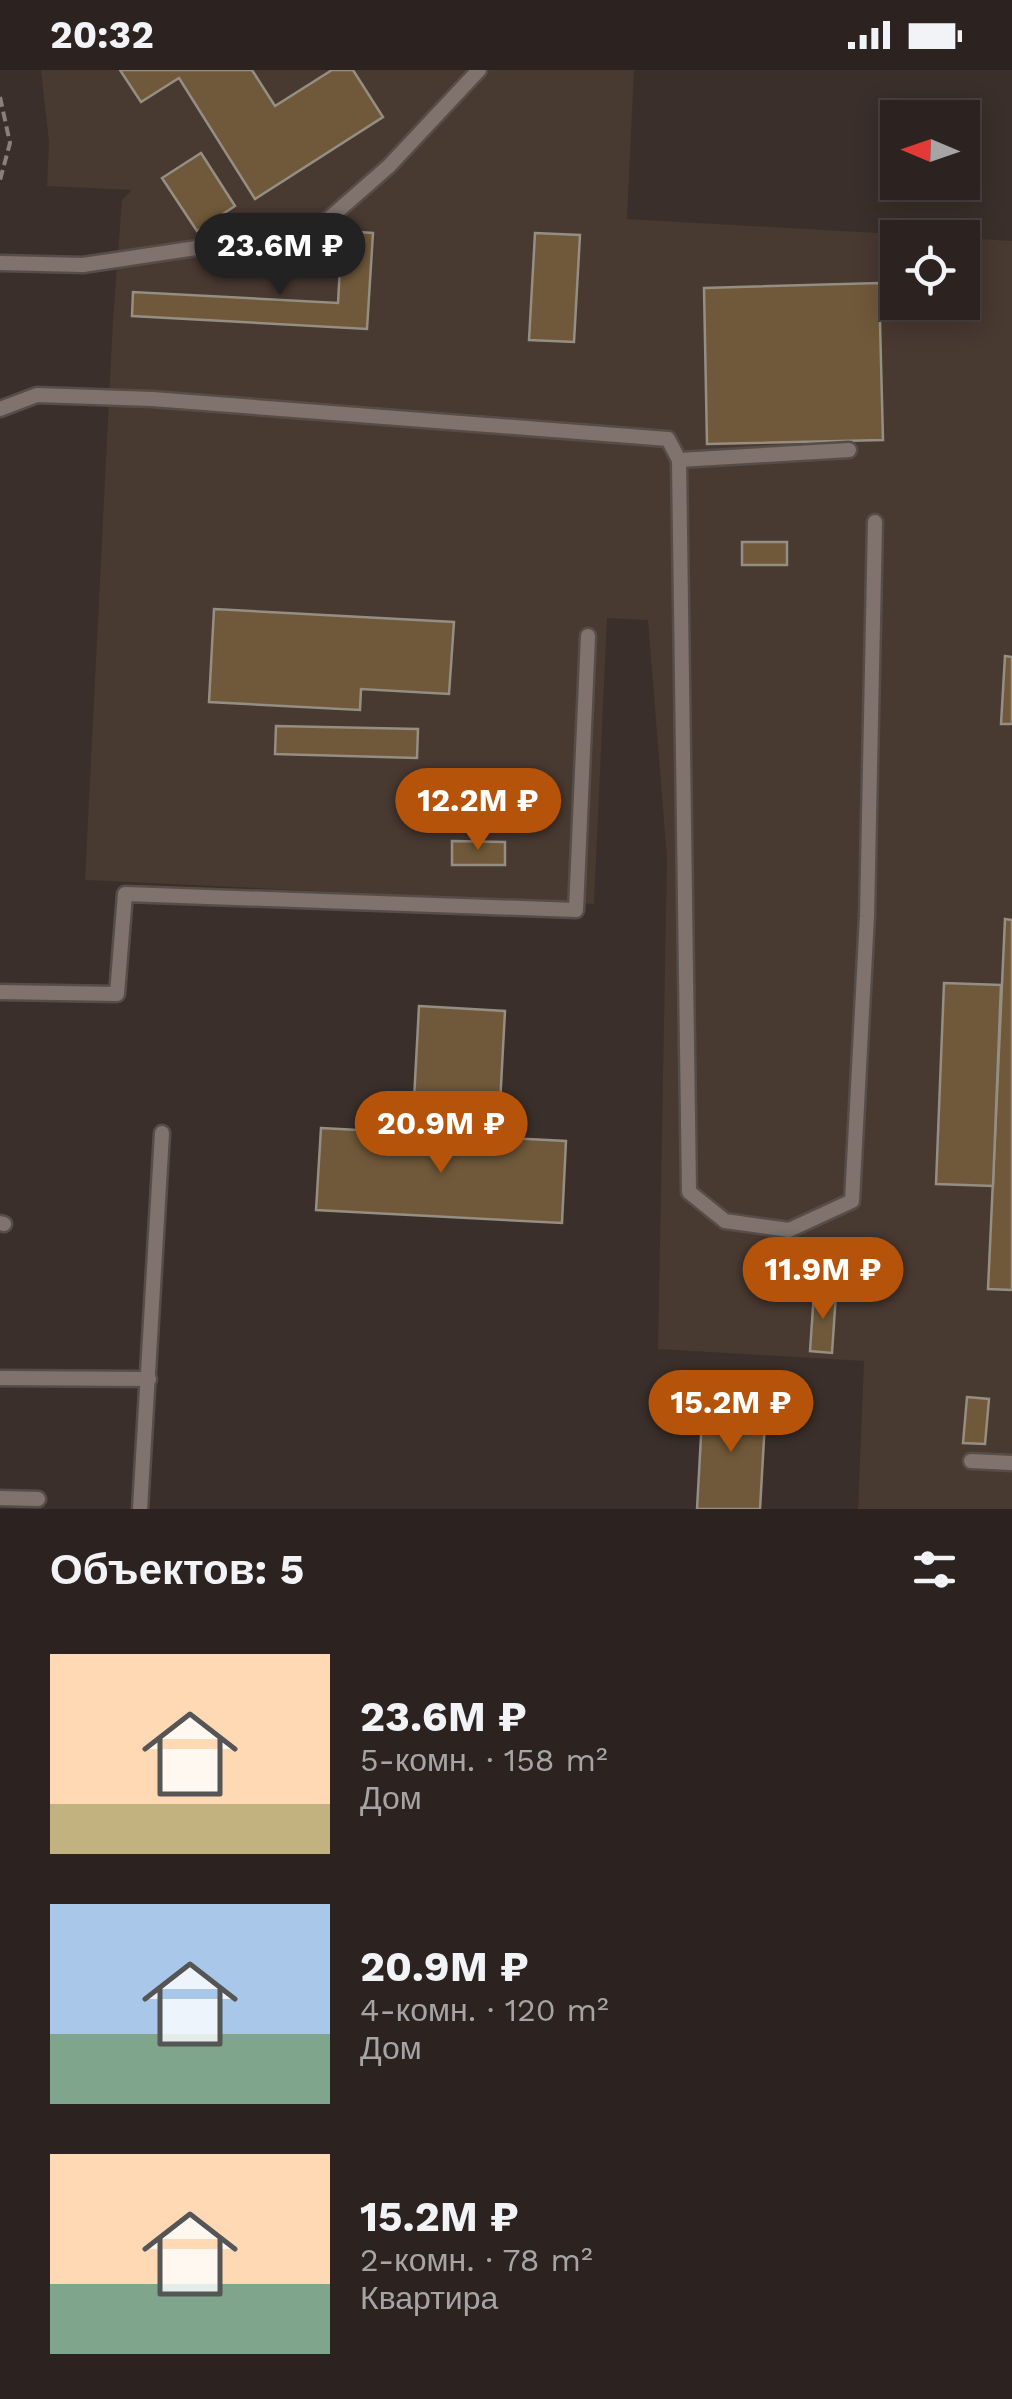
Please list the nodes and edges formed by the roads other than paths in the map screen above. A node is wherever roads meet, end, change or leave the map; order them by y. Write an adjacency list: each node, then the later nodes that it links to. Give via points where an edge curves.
1 (479, 70): 2 (lane, via 389,166 316,230 83,265)
2 (0, 264)
3 (0, 409): 5 (lane, via 37,395 152,399 668,439)
4 (850, 450): 5 (lane)
5 (679, 460): 6 (lane, via 689,1192 726,1221 790,1230 852,1201 867,916)
6 (875, 522)
7 (588, 636): 8 (lane, via 576,910 124,894 118,994)
8 (0, 992)
9 (162, 1133): 11 (lane)
10 (0, 1378): 11 (lane)
11 (149, 1379): 16 (lane)
12 (972, 1461): 13 (lane)
13 (1012, 1463)
14 (0, 1498): 15 (lane)
15 (38, 1499)
16 (140, 1509)

